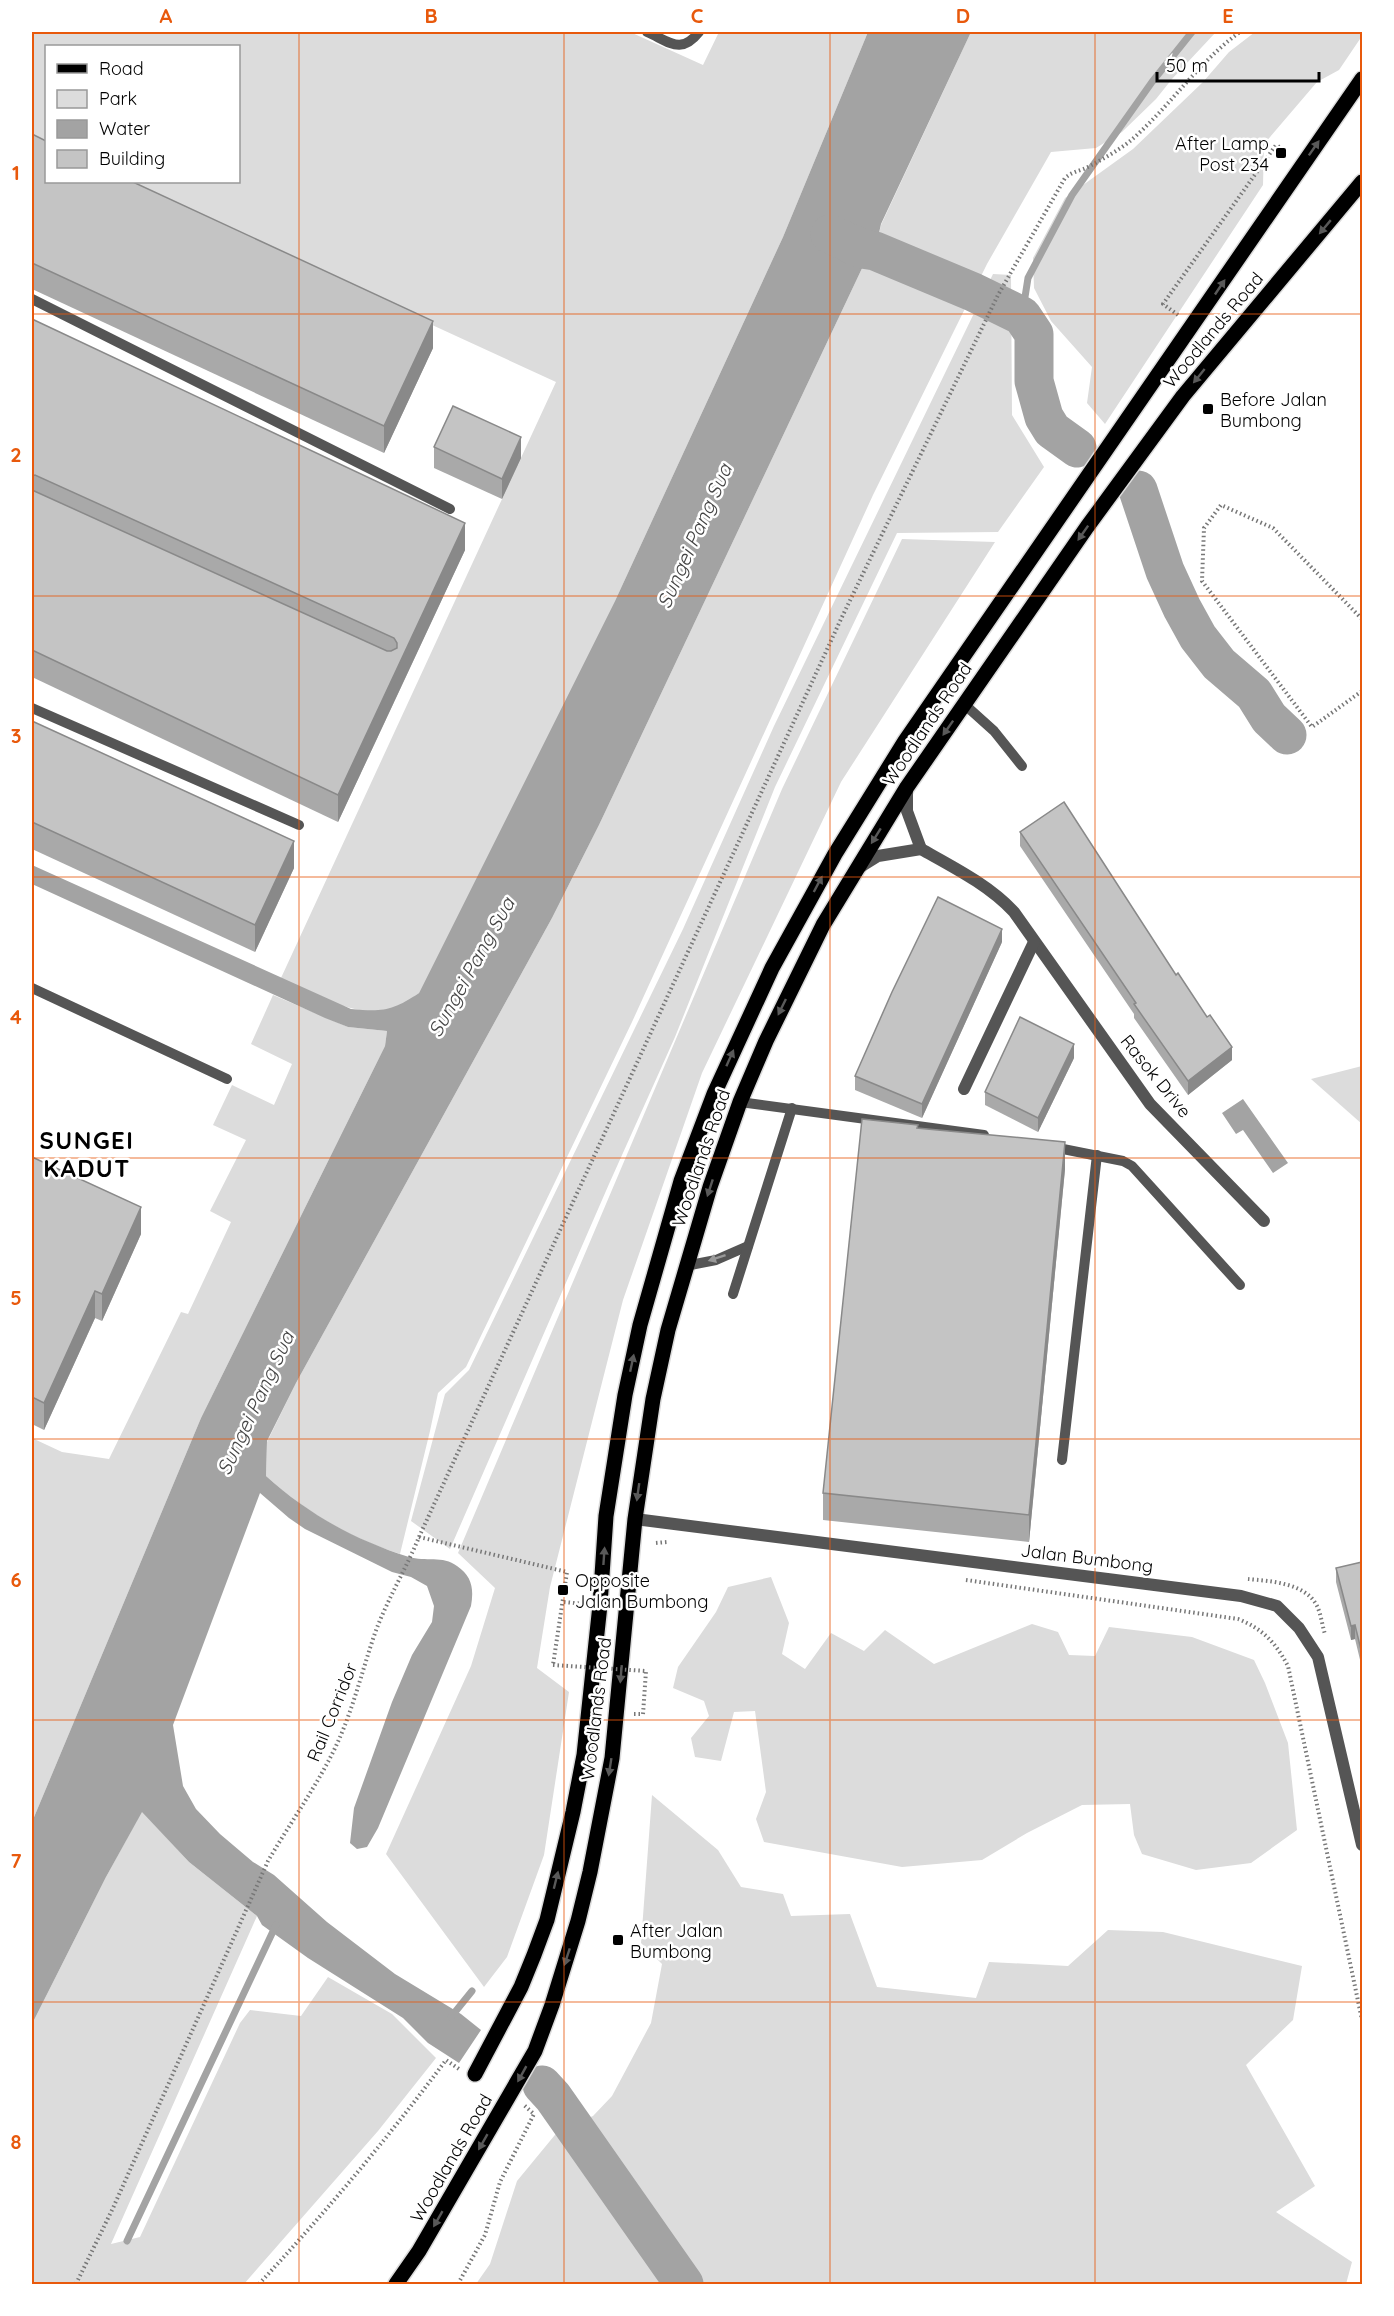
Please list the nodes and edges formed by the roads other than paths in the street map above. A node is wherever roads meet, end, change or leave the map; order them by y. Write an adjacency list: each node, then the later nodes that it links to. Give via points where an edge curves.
1 (647, 32): 2 (lane, via 679,46 690,43)
2 (699, 32)
3 (1360, 90): 31 (main road, Woodlands Road, one-way to 3, via 521,1987 547,1920 584,1755 606,1516 640,1324 681,1181 742,1029 847,835 912,732 1304,163)
4 (1362, 182): 7 (main road, Woodlands Road, one-way to 7, via 1183,396)
5 (32, 299): 6 (lane)
6 (450, 509)
7 (964, 704): 9 (lane, via 994,731); 10 (main road, Woodlands Road, one-way to 10)
8 (32, 708): 11 (lane)
9 (1022, 766)
10 (907, 787): 12 (street, via 907,811); 13 (main road, Woodlands Road, one-way to 13)
11 (299, 825)
12 (921, 849): 13 (street, via 878,856); 14 (street, Rasok Drive, via 1004,901)
13 (855, 870): 18 (main road, Woodlands Road, one-way to 18, via 823,925)
14 (1034, 942): 17 (street); 23 (street, Rasok Drive, via 1150,1104)
15 (32, 988): 16 (lane)
16 (227, 1079)
17 (964, 1089)
18 (740, 1102): 19 (lane); 25 (main road, Woodlands Road, one-way to 25)
19 (792, 1108): 20 (lane); 24 (lane)
20 (998, 1138)
21 (1042, 1146): 22 (lane)
22 (1097, 1155): 26 (lane, via 1123,1161 1141,1174); 28 (lane)
23 (1264, 1221)
24 (748, 1246): 25 (lane, one-way to 25, via 716,1260); 27 (lane)
25 (686, 1266): 29 (main road, Woodlands Road, one-way to 29, via 653,1399)
26 (1240, 1285)
27 (732, 1294)
28 (1062, 1460)
29 (635, 1519): 30 (street, Jalan Bumbong, via 1241,1596 1277,1606 1299,1628 1318,1658); 32 (main road, Woodlands Road, one-way to 32, via 618,1710 602,1816 578,1921 535,2051)
30 (1362, 1845)
31 (475, 2074)
32 (396, 2284)

